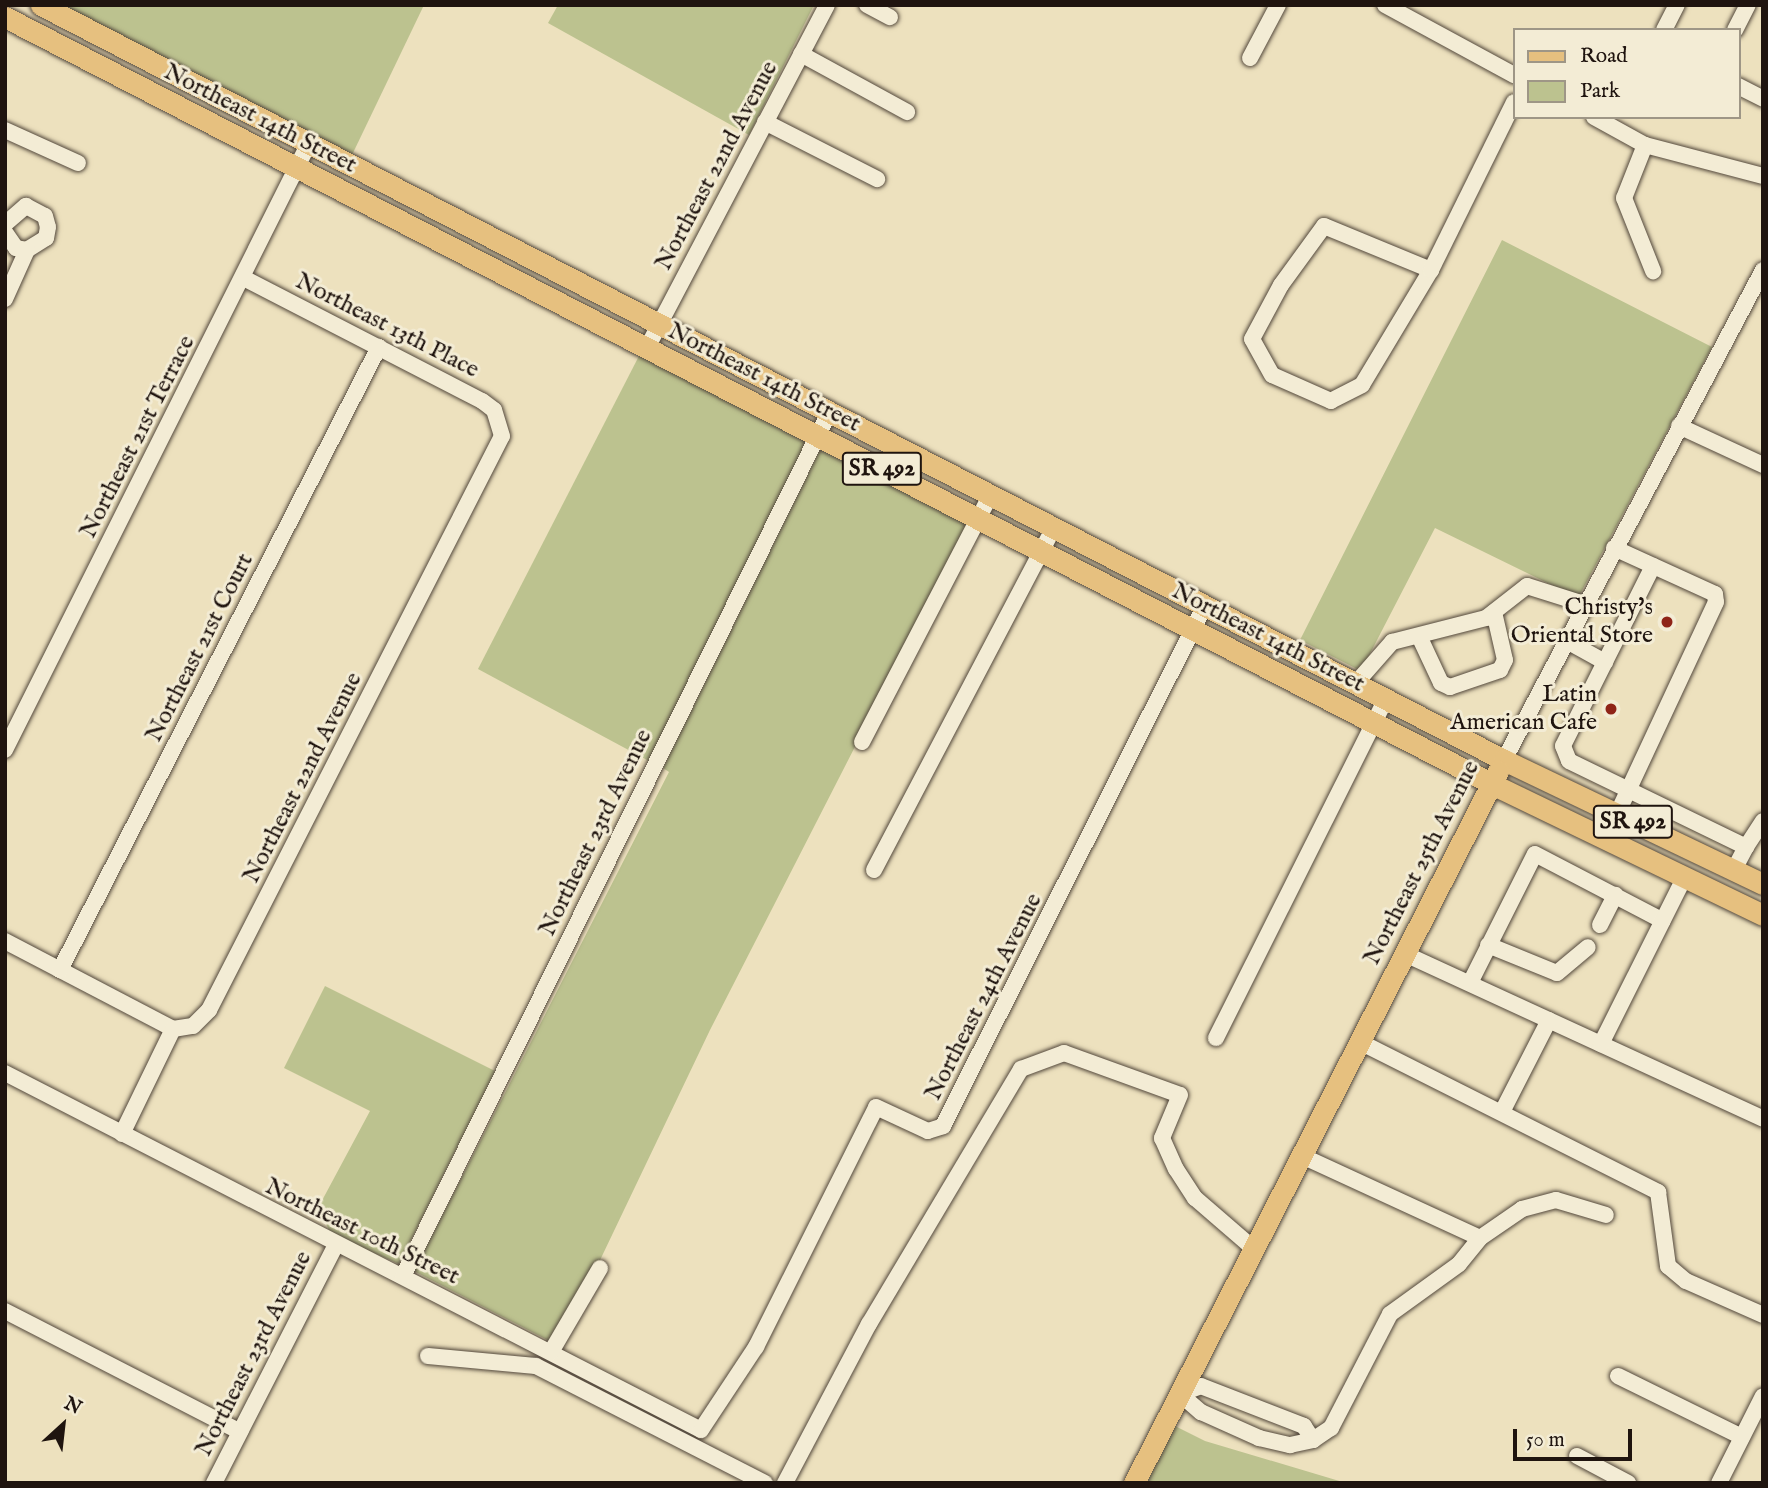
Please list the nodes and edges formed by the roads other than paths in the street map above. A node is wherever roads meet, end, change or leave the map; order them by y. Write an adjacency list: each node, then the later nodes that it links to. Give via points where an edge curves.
1 (41, 5): 22 (main road, Northeast 14th Street / SR 492)
2 (827, 5): 12 (street, Northeast 22nd Avenue)
3 (867, 5): 9 (street)
4 (1278, 5): 13 (street)
5 (1385, 5): 14 (street)
6 (1677, 5): 10 (street)
7 (1748, 5): 11 (street)
8 (5, 17): 25 (main road, Northeast 14th Street / SR 492)
9 (890, 17)
10 (1665, 28)
11 (1736, 28)
12 (801, 54): 18 (street); 20 (street, Northeast 22nd Avenue)
13 (1250, 58)
14 (1512, 74)
15 (1740, 87): 16 (street)
16 (1762, 97)
17 (1512, 106): 31 (street)
18 (907, 112)
19 (1598, 119): 23 (street)
20 (765, 122): 27 (street); 36 (street, Northeast 22nd Avenue)
21 (5, 130): 24 (street)
22 (309, 143): 25 (street, Northeast 21st Terrace); 36 (main road, Northeast 14th Street / SR 492)
23 (1645, 145): 26 (street); 33 (street, via 1624,198)
24 (78, 163)
25 (297, 167): 34 (street, Northeast 21st Terrace); 38 (main road, Northeast 14th Street / SR 492)
26 (1763, 176)
27 (877, 179)
28 (5, 224): 30 (street, via 26,206 45,216 46,239)
29 (5, 232): 30 (street, via 16,247)
30 (27, 250): 35 (street)
31 (1430, 270): 31 (street, via 1362,385 1331,401 1272,375 1252,339 1281,285 1324,226)
32 (1763, 270): 41 (street, Northeast 25th Avenue)
33 (1653, 271)
34 (244, 278): 37 (street, Northeast 13th Place); 61 (street, Northeast 21st Terrace)
35 (5, 299)
36 (659, 324): 38 (street, Northeast 22nd Avenue); 39 (main road, Northeast 14th Street / SR 492)
37 (379, 347): 40 (street, Northeast 13th Place, via 482,401); 82 (street, Northeast 21st Court)
38 (647, 348): 42 (main road, Northeast 14th Street / SR 492)
39 (831, 411): 42 (street, Northeast 23rd Avenue); 44 (main road, Northeast 14th Street / SR 492)
40 (501, 422): 85 (street, Northeast 22nd Avenue, via 498,449 209,1010 193,1026)
41 (1679, 426): 43 (street); 47 (street, Northeast 25th Avenue)
42 (818, 436): 45 (main road, Northeast 14th Street / SR 492); 99 (street, Northeast 23rd Avenue)
43 (1763, 464)
44 (991, 494): 45 (street); 46 (main road, Northeast 14th Street / SR 492)
45 (978, 519): 48 (main road, Northeast 14th Street / SR 492); 60 (street)
46 (1054, 527): 48 (street); 51 (main road, Northeast 14th Street / SR 492)
47 (1614, 548): 49 (street); 50 (street, Northeast 25th Avenue)
48 (1041, 551): 53 (main road, Northeast 14th Street / SR 492); 70 (street)
49 (1653, 566): 56 (street); 64 (street, via 1715,594 1716,602)
50 (1584, 604): 52 (street, via 1527,586); 55 (street, Northeast 25th Avenue)
51 (1205, 605): 53 (street, Northeast 24th Avenue); 57 (main road, Northeast 14th Street / SR 492)
52 (1494, 612): 54 (street); 54 (street, via 1504,660 1500,670 1450,687 1441,683)
53 (1193, 630): 59 (main road, Northeast 14th Street / SR 492); 107 (street, Northeast 24th Avenue, via 943,1126 928,1131 876,1107 756,1347)
54 (1419, 636): 57 (street, via 1392,642)
55 (1565, 640): 56 (street); 62 (street, Northeast 25th Avenue)
56 (1605, 662): 64 (street, via 1563,746 1569,761)
57 (1356, 684): 58 (main road, Northeast 14th Street / SR 492)
58 (1386, 699): 59 (street); 62 (main road, Northeast 14th Street / SR 492)
59 (1374, 722): 63 (main road, Northeast 14th Street / SR 492); 86 (street)
60 (862, 742)
61 (5, 750)
62 (1504, 760): 63 (main road, Northeast 25th Avenue); 65 (main road, Northeast 14th Street / SR 492)
63 (1492, 784): 72 (main road, Northeast 14th Street / SR 492); 81 (main road, Northeast 25th Avenue)
64 (1629, 791): 65 (street); 66 (street)
65 (1618, 814): 68 (main road, Northeast 14th Street / SR 492)
66 (1678, 814): 68 (street); 69 (street)
67 (1763, 821): 69 (street)
68 (1667, 838): 71 (main road, Northeast 14th Street / SR 492)
69 (1746, 846): 71 (street)
70 (874, 870)
71 (1734, 870): 73 (main road, Northeast 14th Street / SR 492)
72 (1684, 878): 75 (main road, Northeast 14th Street / SR 492); 76 (street)
73 (1763, 884)
74 (1615, 895): 76 (street); 77 (street); 79 (street, via 1535,854)
75 (1763, 915)
76 (1663, 921): 88 (street)
77 (1600, 925)
78 (5, 942): 82 (street)
79 (1488, 945): 80 (street, via 1557,973); 83 (street)
80 (1588, 947)
81 (1405, 954): 83 (street); 87 (main road, Northeast 25th Avenue)
82 (60, 970): 85 (street)
83 (1469, 983): 84 (street)
84 (1549, 1020): 88 (street); 90 (street)
85 (173, 1029): 92 (street)
86 (1216, 1038)
87 (1360, 1042): 90 (street); 93 (main road, Northeast 25th Avenue)
88 (1601, 1044): 91 (street)
89 (5, 1073): 92 (street, Northeast 10th Street)
90 (1503, 1110): 101 (street, via 1658,1192 1668,1266 1686,1281)
91 (1763, 1119)
92 (122, 1134): 96 (street, Northeast 10th Street)
93 (1302, 1156): 95 (street); 97 (main road, Northeast 25th Avenue)
94 (1606, 1216): 95 (street, via 1556,1200 1522,1209)
95 (1480, 1238): 110 (street, via 1459,1264 1390,1314 1331,1429)
96 (335, 1247): 99 (street, Northeast 10th Street); 108 (street, Northeast 23rd Avenue)
97 (1254, 1249): 105 (main road, Northeast 25th Avenue); 114 (street, via 1195,1198 1176,1169 1162,1138 1180,1095 1063,1053 1021,1069 869,1324)
98 (600, 1268): 102 (street)
99 (402, 1276): 102 (street, Northeast 10th Street)
100 (5, 1311): 108 (street)
101 (1763, 1315)
102 (551, 1352): 107 (street, Northeast 10th Street)
103 (428, 1356): 113 (street, via 536,1366)
104 (1618, 1376): 109 (street)
105 (1180, 1394): 110 (street, via 1201,1412 1259,1438 1290,1445); 110 (street, via 1201,1386 1304,1426); 115 (main road, Northeast 25th Avenue)
106 (1763, 1396): 109 (street)
107 (701, 1430)
108 (240, 1432): 112 (street, Northeast 23rd Avenue)
109 (1742, 1437): 117 (street)
110 (1313, 1440)
111 (1577, 1456): 116 (street)
112 (214, 1483)
113 (765, 1483)
114 (785, 1483)
115 (1134, 1483)
116 (1628, 1483)
117 (1719, 1483)

